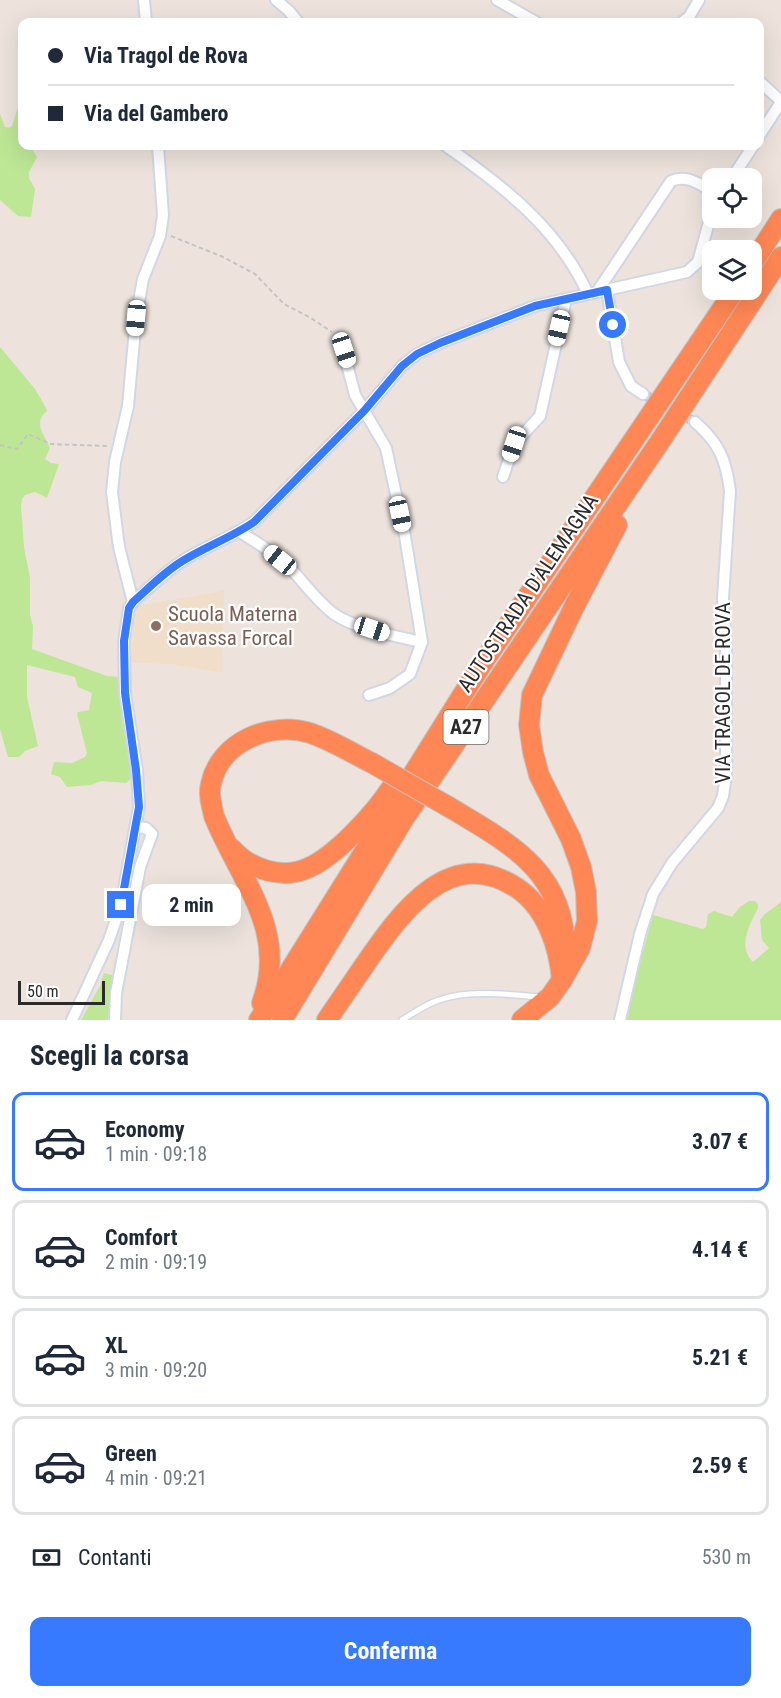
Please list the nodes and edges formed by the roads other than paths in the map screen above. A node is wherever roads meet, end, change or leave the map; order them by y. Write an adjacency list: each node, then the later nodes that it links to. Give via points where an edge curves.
1 (144, 0): 5 (street)
2 (276, 0): 6 (street)
3 (497, 0): 7 (street)
4 (699, 0): 8 (street)
5 (146, 18)
6 (295, 18)
7 (529, 18)
8 (690, 18)
9 (764, 86): 10 (street)
10 (781, 102): 11 (street)
11 (764, 128)
12 (158, 150): 31 (street, via 163,215 143,279 128,406 112,492 118,547)
13 (451, 150): 21 (street, via 518,200)
14 (750, 150): 15 (street)
15 (739, 168)
16 (702, 186): 21 (street, via 688,178 671,181)
17 (781, 219): 19 (highway)
18 (707, 228): 21 (street, via 698,262 692,269)
19 (762, 248)
20 (781, 257): 28 (highway, AUTOSTRADA D'ALEMAGNA / A27)
21 (597, 292): 22 (street); 25 (street, via 619,362 632,386)
22 (566, 299): 26 (street, via 535,306 417,354); 29 (street, via 540,416 514,444)
23 (728, 300): 33 (highway, AUTOSTRADA D'ALEMAGNA / A27)
24 (339, 338): 26 (street, via 355,395)
25 (643, 394)
26 (364, 411): 30 (street); 32 (street, via 386,448)
27 (695, 422): 46 (street, VIA TRAGOL DE ROVA, via 709,434 728,473 723,598 726,775 718,808 672,863 653,894)
28 (662, 440): 37 (highway, A27, via 532,695 529,725 539,775 571,839 586,892 587,921 580,948); 42 (highway, AUTOSTRADA D'ALEMAGNA / A27, via 403,820)
29 (503, 477)
30 (240, 532): 31 (street, via 182,561); 32 (street, via 292,570 335,615)
31 (133, 602): 35 (street, via 124,651 125,693 139,798)
32 (422, 642): 34 (street, via 410,674 390,688)
33 (482, 664): 36 (highway, A27, via 439,715 362,825 317,863 299,872 273,872 245,861); 41 (highway, AUTOSTRADA D'ALEMAGNA / A27)
34 (369, 695)
35 (136, 827): 39 (street, via 121,905); 40 (street, via 146,828 152,834 140,867 116,993)
36 (223, 837): 37 (highway, A27, bridge, via 210,799 211,784 228,753 257,734 274,730 310,733 449,807 515,848 539,871 564,932); 41 (highway, A27, via 261,912 269,941 268,986)
37 (562, 980): 38 (highway, A27); 43 (highway, via 555,943 544,920 522,891 482,875 463,875 427,891 393,923)
38 (550, 998): 44 (lane, via 453,996); 45 (highway, A27)
39 (72, 1020)
40 (115, 1020)
41 (257, 1020)
42 (282, 1020)
43 (327, 1020)
44 (402, 1020)
45 (522, 1020)
46 (620, 1020)

